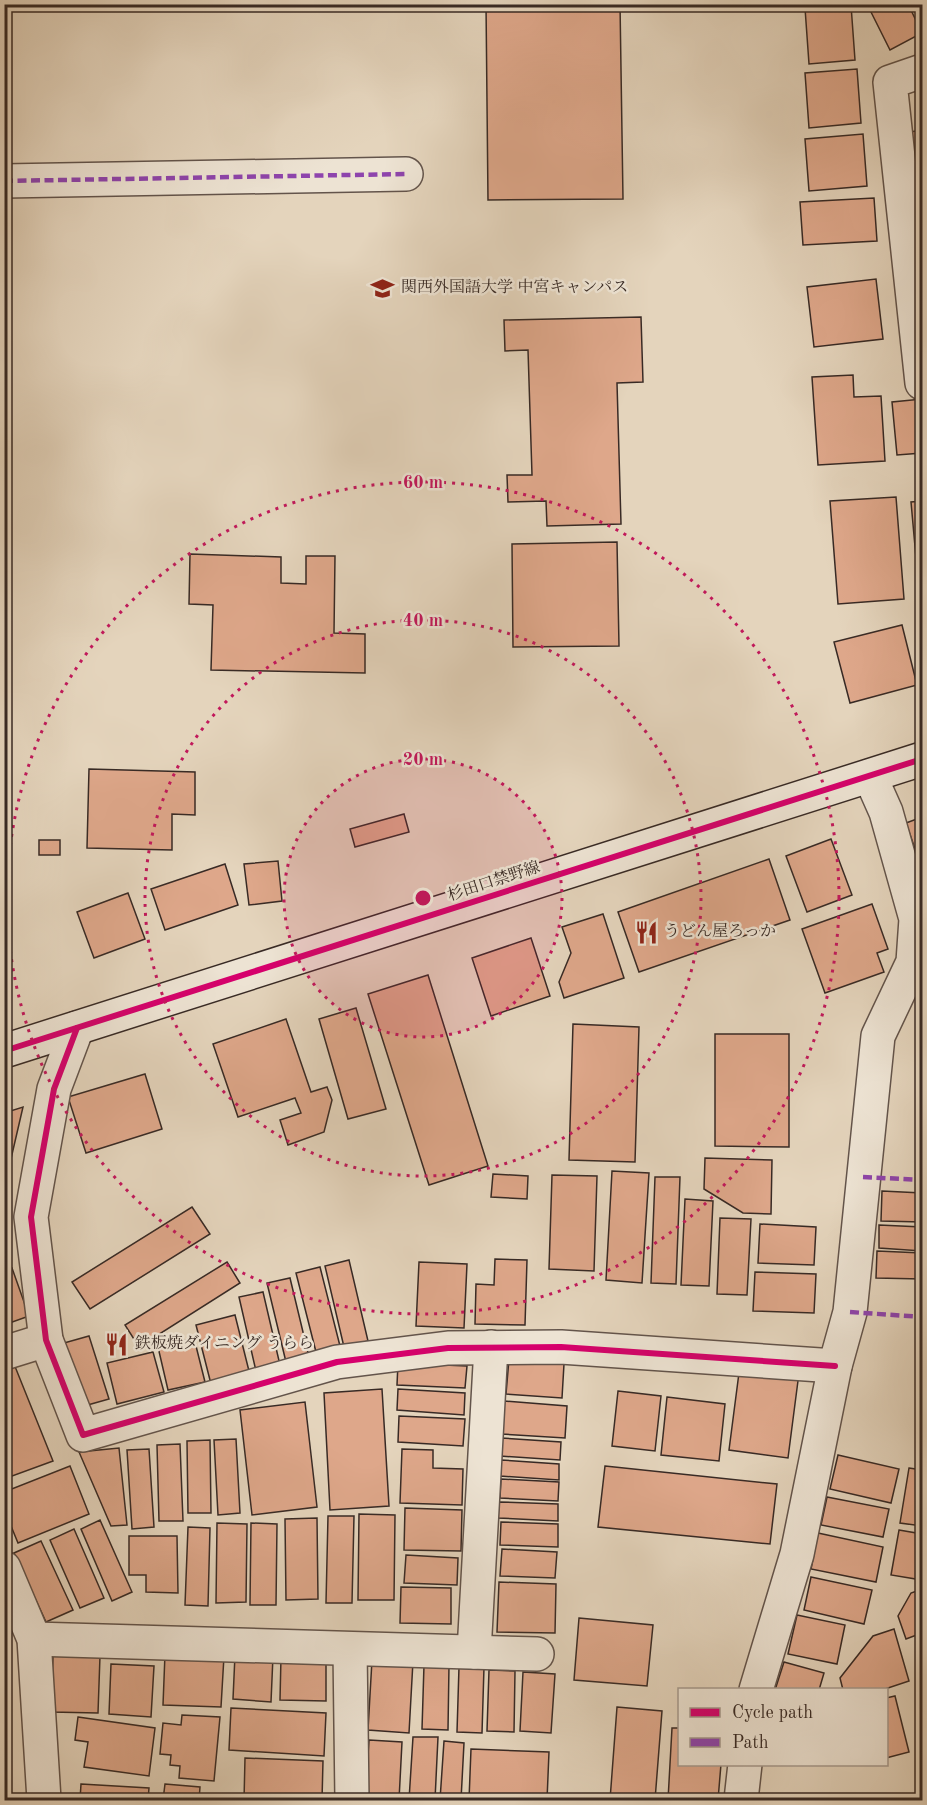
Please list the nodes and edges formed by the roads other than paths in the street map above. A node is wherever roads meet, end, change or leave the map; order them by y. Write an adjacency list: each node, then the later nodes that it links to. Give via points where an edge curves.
1 (922, 71): 4 (street, via 890,82)
2 (406, 174): 3 (street)
3 (4, 181)
4 (913, 214): 5 (street)
5 (922, 383)
6 (922, 759): 7 (street, 杉田口禁野線)
7 (870, 776): 8 (street, 杉田口禁野線); 13 (street, via 886,812 916,918 913,962 878,1036 850,1312)
8 (77, 1028): 9 (street, 杉田口禁野線); 10 (street, via 54,1089 31,1217)
9 (4, 1051)
10 (46, 1340): 11 (street, via 83,1435 337,1362 448,1348); 12 (street)
11 (491, 1347): 13 (street, via 561,1347); 17 (street)
12 (4, 1353)
13 (835, 1366): 19 (street, via 797,1554)
14 (4, 1568): 15 (street)
15 (34, 1639): 16 (street); 21 (street)
16 (350, 1649): 17 (street); 22 (street)
17 (474, 1652): 18 (street)
18 (537, 1654)
19 (756, 1688)
20 (745, 1766): 23 (street)
21 (44, 1800)
22 (352, 1800)
23 (741, 1800)

